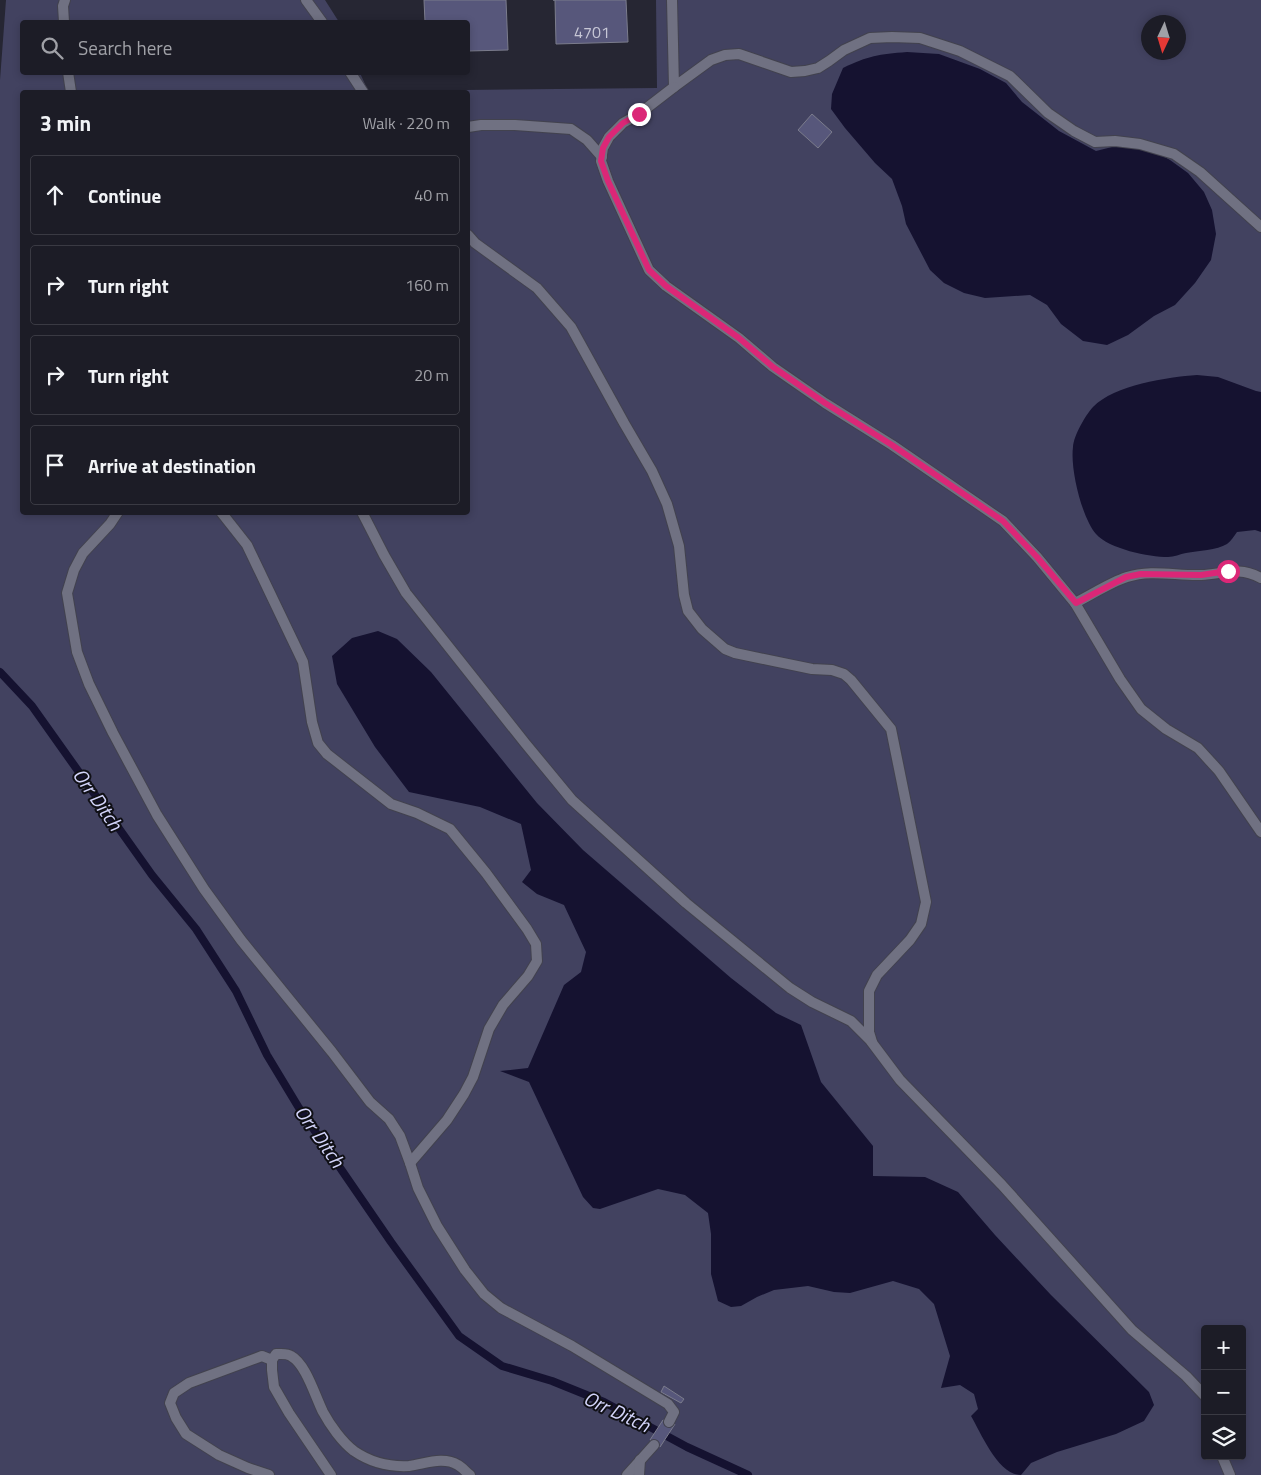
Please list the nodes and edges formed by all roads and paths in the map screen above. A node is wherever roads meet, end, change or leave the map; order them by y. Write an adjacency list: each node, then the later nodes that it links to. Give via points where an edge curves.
1 (65, 0): 4 (lane)
2 (306, 0): 5 (lane)
3 (672, 0): 8 (lane)
4 (64, 20)
5 (321, 20)
6 (68, 75): 9 (lane)
7 (352, 75): 10 (lane)
8 (674, 87): 12 (lane, via 623,123 609,137); 13 (lane, via 711,60 725,55 739,54 791,72 805,71 818,68 844,50 870,38 920,38 960,51 1010,76 1048,113 1095,142 1140,144 1174,154 1200,172)
9 (71, 90)
10 (362, 90)
11 (470, 127): 12 (lane, via 515,125 571,130 587,140)
12 (602, 157): 19 (lane, via 608,181 649,270 666,286 739,338 773,367 1003,521)
13 (1261, 227)
14 (470, 237): 21 (lane, via 537,288 571,327 652,471 667,504 679,546 688,611 702,629 725,649 735,653 844,674 891,729 926,902 921,924 877,975 870,991)
15 (116, 515): 24 (lane, via 83,553 67,593 77,652 89,684 157,815 204,888 241,940 400,1136)
16 (223, 515): 24 (lane, via 247,545 304,662 318,743 327,754 392,804 450,830 486,873 536,944 537,961 489,1029 474,1076 447,1120)
17 (364, 515): 22 (lane, via 406,593 572,800 686,902 790,988)
18 (1261, 578): 19 (lane, via 1228,571 1201,575 1141,574 1126,577)
19 (1076, 603): 20 (lane, via 1141,709 1198,748 1219,771)
20 (1261, 832)
21 (868, 1014): 22 (lane); 23 (lane)
22 (851, 1021): 23 (lane)
23 (872, 1042): 26 (lane, via 900,1080 1002,1185 1132,1330)
24 (410, 1163): 27 (lane, via 437,1226 484,1294 501,1308 668,1404 674,1412)
25 (272, 1360): 31 (lane, via 262,1356 189,1383 174,1393 170,1404 186,1434 218,1455); 32 (lane, via 274,1388); 33 (lane, via 276,1354 289,1354 299,1362 324,1414 339,1436 354,1450 391,1466 447,1461)
26 (1201, 1392)
27 (669, 1422)
28 (654, 1444): 29 (lane)
29 (640, 1460): 34 (lane); 35 (lane)
30 (1224, 1460): 36 (lane)
31 (269, 1475)
32 (331, 1475)
33 (470, 1475)
34 (626, 1475)
35 (639, 1475)
36 (1230, 1475)

